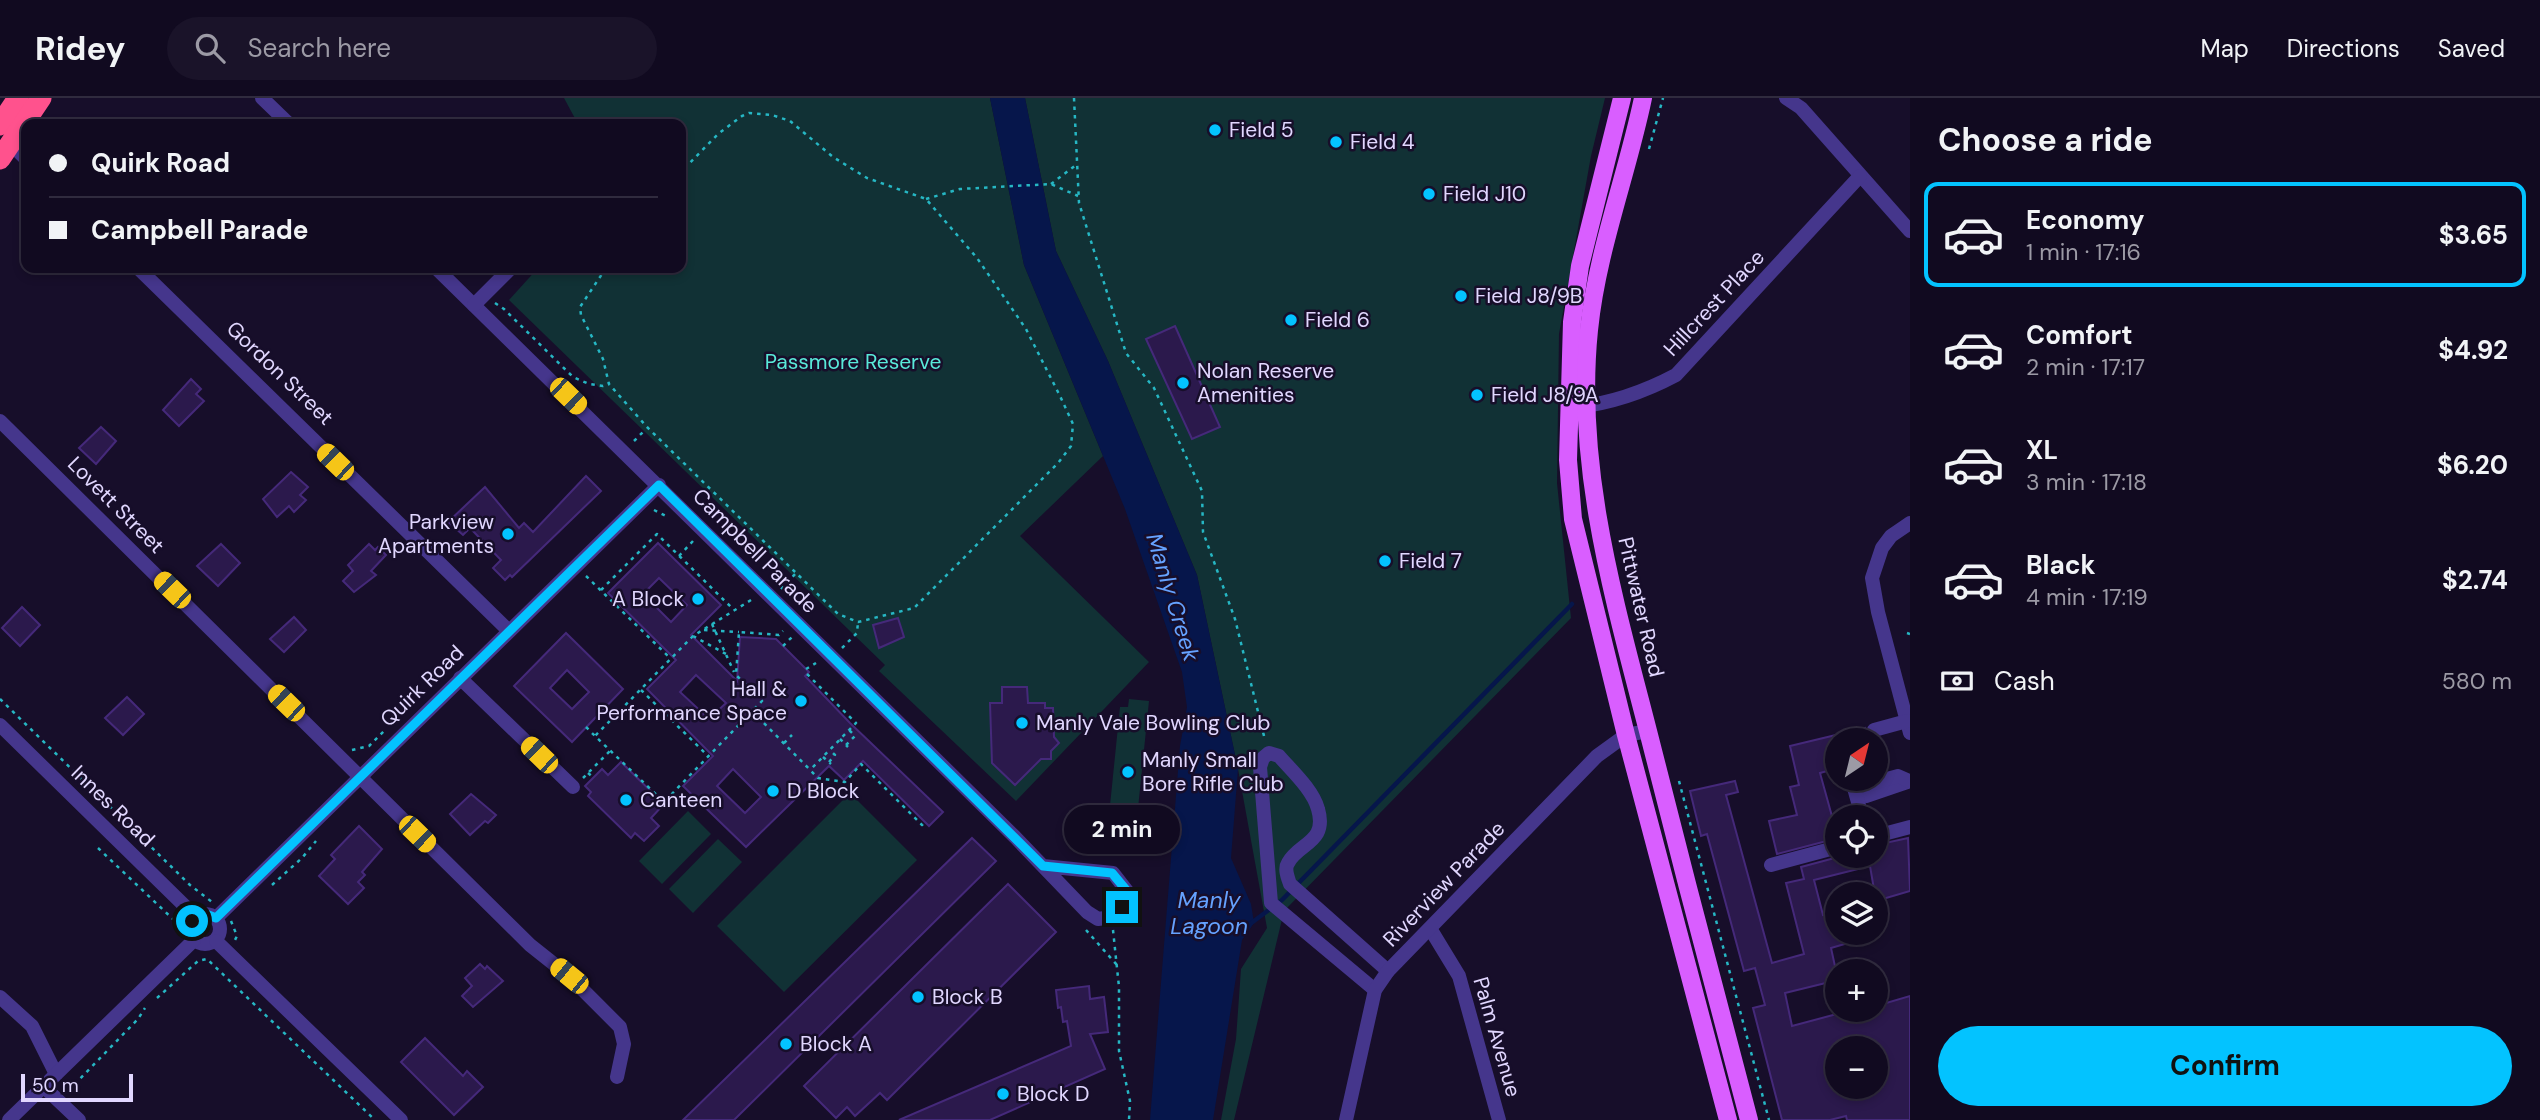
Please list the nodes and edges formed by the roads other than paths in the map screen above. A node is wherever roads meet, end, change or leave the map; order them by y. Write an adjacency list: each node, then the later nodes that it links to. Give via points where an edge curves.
1 (18, 98): 9 (highway)
2 (41, 98): 7 (highway)
3 (262, 98): 8 (street)
4 (1622, 98): 19 (main road, via 1580,266)
5 (1643, 98): 18 (main road, Pittwater Road, via 1594,296)
6 (1786, 98): 12 (street, via 1801,108)
7 (28, 119)
8 (284, 119)
9 (0, 125)
10 (21, 130): 11 (highway)
11 (9, 149)
12 (1860, 176): 13 (street); 18 (street, Hillcrest Place, via 1676,375 1647,390)
13 (1910, 231)
14 (143, 273): 23 (street, Gordon Street)
15 (443, 273): 17 (street, Campbell Parade)
16 (506, 273): 17 (street)
17 (479, 300): 21 (street, Campbell Parade)
18 (1587, 406): 19 (street, Hillcrest Place); 28 (main road, Pittwater Road, via 1592,492)
19 (1568, 407): 29 (main road, via 1573,519)
20 (0, 421): 30 (street, Lovett Street)
21 (659, 485): 23 (street, Quirk Road); 39 (street, Campbell Parade)
22 (1910, 523): 26 (street, via 1887,542 1872,578)
23 (509, 631): 24 (street, Quirk Road)
24 (460, 678): 30 (street, Quirk Road); 32 (street)
25 (0, 725): 41 (street, Innes Road)
26 (1908, 727): 27 (street)
27 (1888, 729)
28 (1648, 731): 29 (street, Riverview Parade); 58 (main road, Pittwater Road)
29 (1626, 735): 42 (street, Riverview Parade, via 1597,756); 57 (main road)
30 (360, 775): 40 (street, Quirk Road); 49 (street, Lovett Street, via 620,1027 624,1044)
31 (1909, 781): 33 (street); 34 (street, via 1898,776 1854,788)
32 (573, 787)
33 (1866, 796)
34 (1859, 805)
35 (1910, 827): 36 (street)
36 (1888, 833)
37 (1825, 850): 38 (street)
38 (1770, 865)
39 (1043, 866): 39 (street, Campbell Parade, via 1112,873 1127,891 1122,907 1112,917 1098,919)
40 (219, 909): 41 (street); 44 (street)
41 (196, 917): 43 (street, via 190,931)
42 (1431, 930): 45 (street, Riverview Parade); 56 (street, Palm Avenue, via 1459,976)
43 (194, 940): 44 (street); 48 (street)
44 (221, 945): 54 (street)
45 (1388, 971): 46 (street, Riverview Parade); 46 (street, via 1294,888 1286,872 1288,862 1316,835 1318,808 1279,756 1269,753 1260,767 1275,907)
46 (1375, 990): 55 (street, Riverview Parade)
47 (0, 997): 48 (street, via 32,1026)
48 (57, 1074): 50 (street)
49 (617, 1077)
50 (44, 1087): 52 (street); 53 (street)
51 (0, 1112): 52 (street)
52 (9, 1120)
53 (79, 1120)
54 (401, 1120)
55 (1346, 1120)
56 (1499, 1120)
57 (1728, 1120)
58 (1749, 1120)

